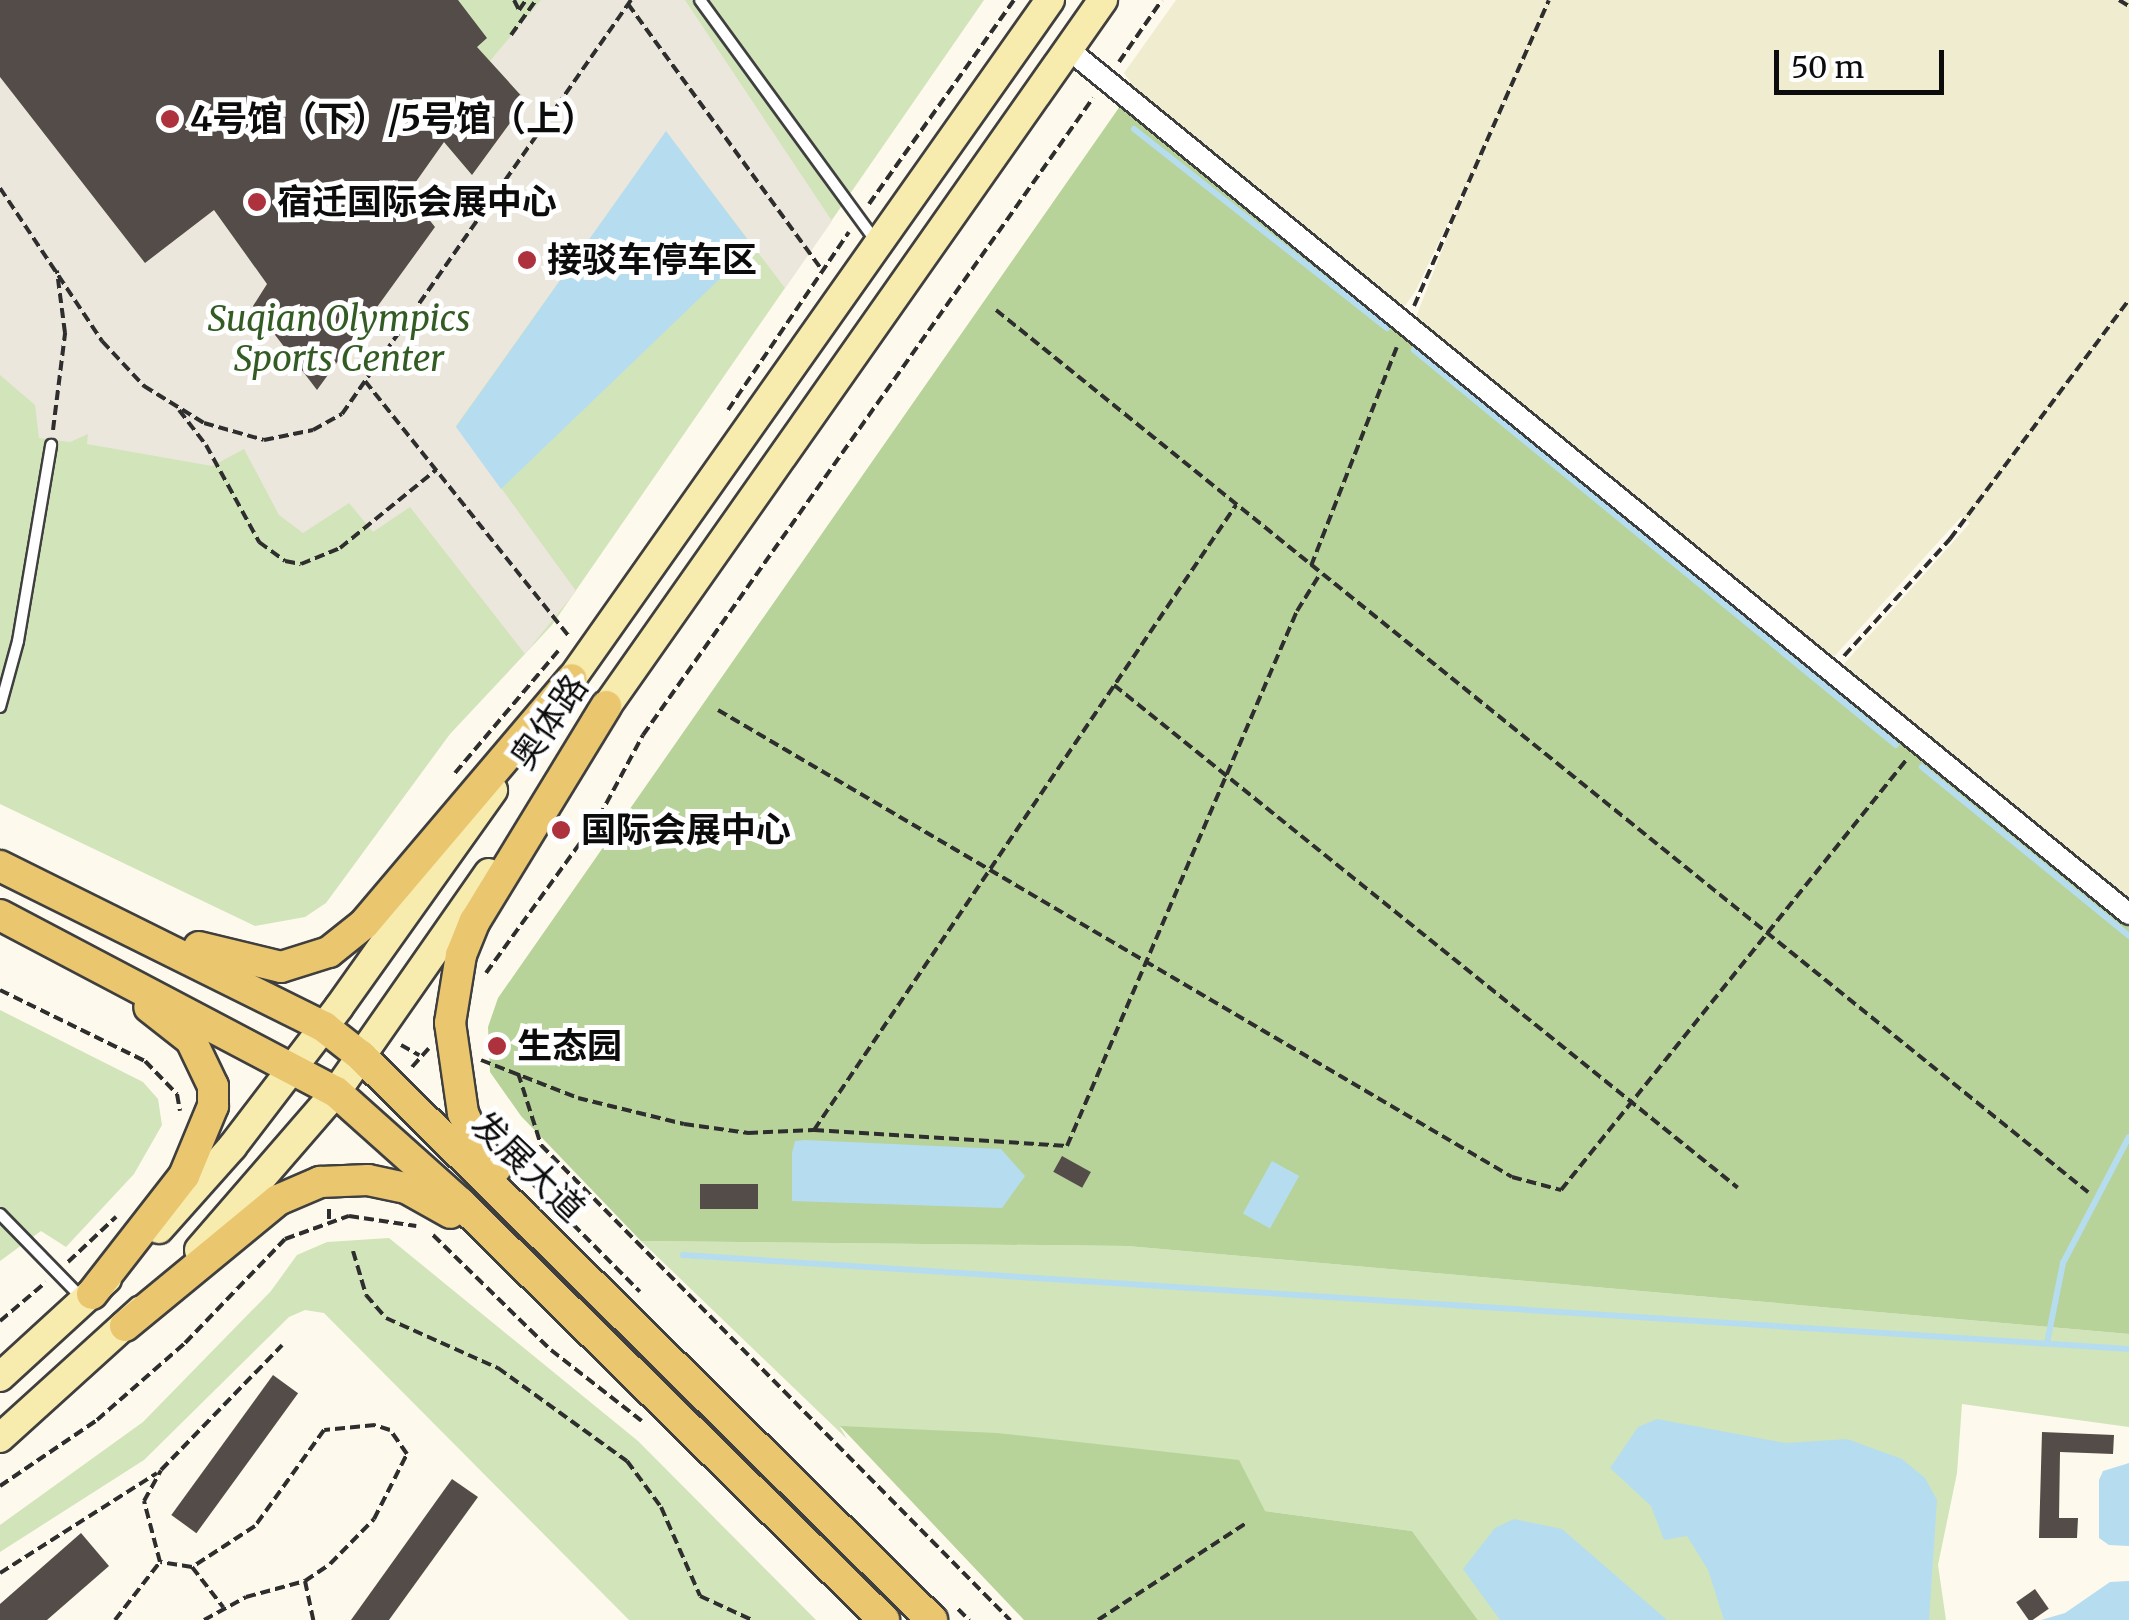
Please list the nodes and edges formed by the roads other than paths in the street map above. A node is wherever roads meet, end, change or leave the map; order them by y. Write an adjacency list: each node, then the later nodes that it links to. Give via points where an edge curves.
1 (700, 0): 5 (lane)
2 (1050, 0): 5 (main road, 奥体路)
3 (1103, 0): 4 (main road, 奥体路)
4 (1068, 49): 8 (main road, 奥体路); 12 (street)
5 (878, 244): 7 (main road, 奥体路)
6 (52, 445): 9 (lane, via 18,642)
7 (572, 679): 11 (main road, via 364,924 329,952 282,967 244,962); 14 (main road, 奥体路)
8 (606, 706): 15 (main road, 奥体路); 21 (main road, via 475,921 461,955 450,1023 463,1113 480,1152)
9 (0, 707)
10 (0, 866): 11 (main road, 发展大道)
11 (49, 890): 14 (main road, 发展大道)
12 (2129, 914)
13 (12, 922): 16 (main road, 发展大道); 19 (main road, via 162,1016 190,1040 213,1086 205,1138 184,1176)
14 (324, 1027): 15 (main road, 发展大道); 16 (main road, 奥体路)
15 (361, 1056): 17 (main road, 奥体路); 21 (main road, 发展大道)
16 (295, 1065): 17 (main road, 发展大道); 19 (main road, 奥体路, via 232,1147)
17 (336, 1092): 20 (main road, 奥体路, via 233,1216); 23 (main road, 发展大道)
18 (0, 1214): 19 (lane)
19 (88, 1297): 22 (main road, 奥体路)
20 (125, 1326): 23 (main road, via 278,1200 320,1182 368,1180 444,1206); 24 (main road, 奥体路)
21 (681, 1369): 25 (main road, 发展大道)
22 (0, 1377)
23 (654, 1393): 26 (main road, 发展大道)
24 (0, 1438)
25 (944, 1613)
26 (884, 1620)

